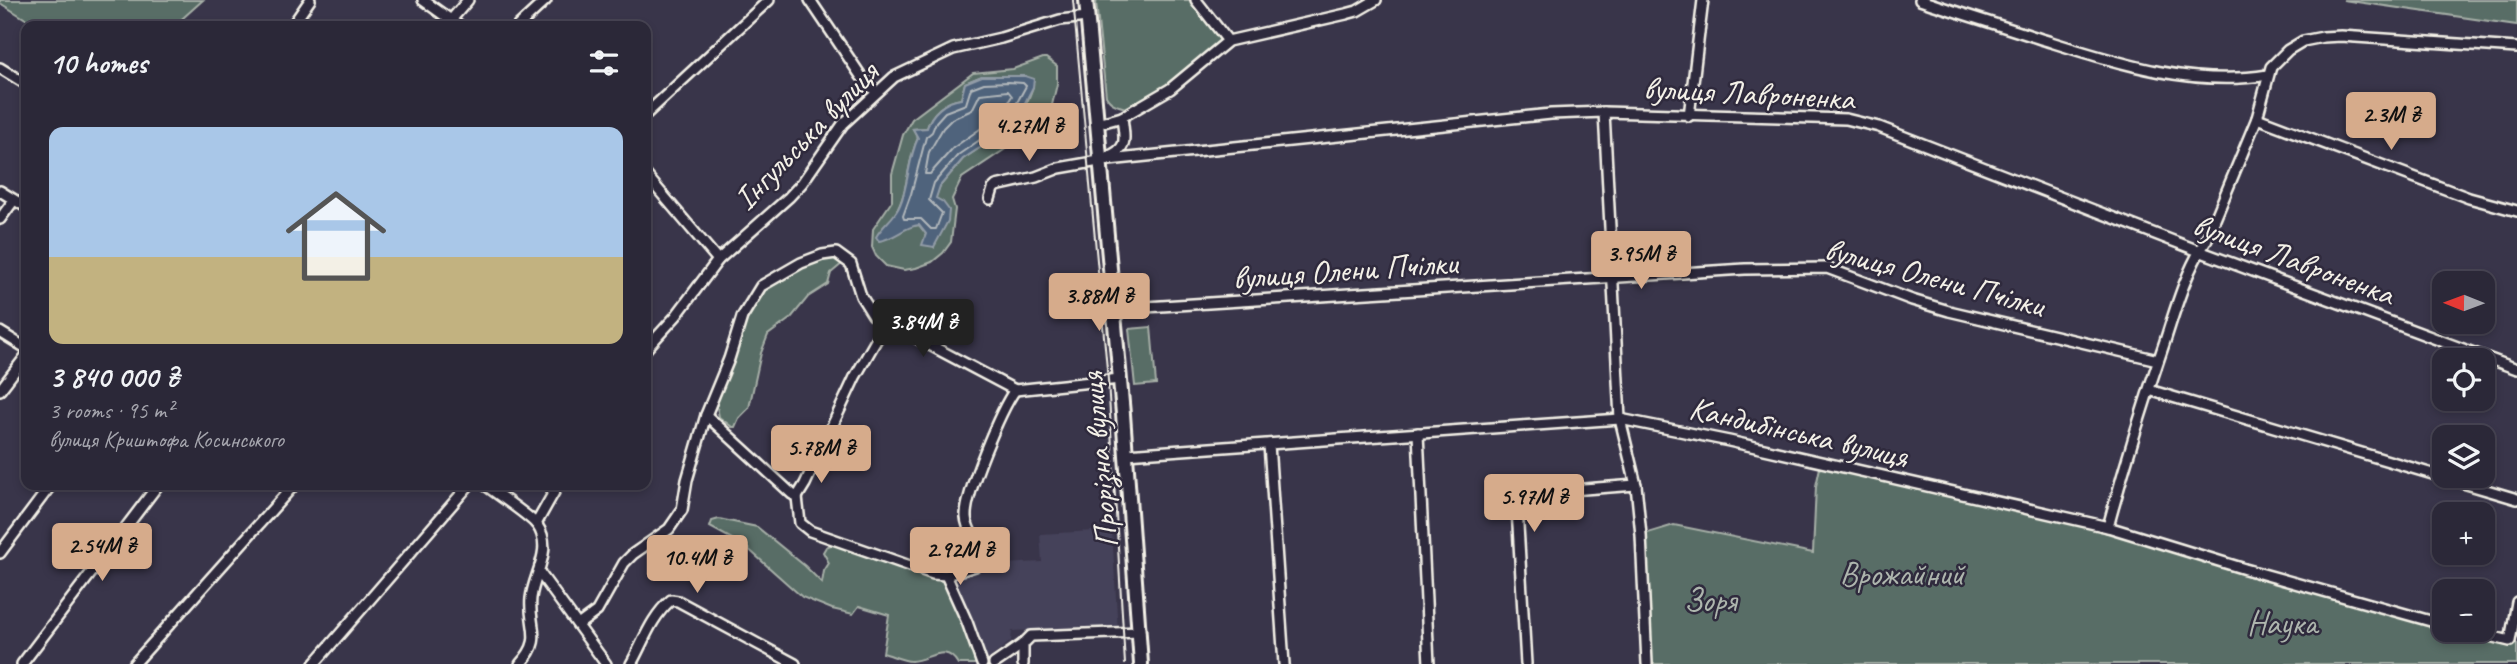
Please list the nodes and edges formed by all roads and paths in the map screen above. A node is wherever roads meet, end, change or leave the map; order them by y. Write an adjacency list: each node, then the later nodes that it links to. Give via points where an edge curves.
1 (310, 0): 14 (street)
2 (423, 0): 13 (street)
3 (468, 0): 13 (street)
4 (547, 0): 15 (street)
5 (769, 0): 22 (street)
6 (810, 0): 21 (street)
7 (1196, 0): 16 (street)
8 (1376, 0): 16 (street, via 1357,11)
9 (1703, 0): 24 (street)
10 (1920, 0): 19 (street, via 2139,68 2209,79 2248,78)
11 (1087, 1): 12 (main road, Прорізна вулиця)
12 (1087, 18): 21 (street, Інгульська вулиця, via 1060,20 953,49 894,77); 27 (main road, Прорізна вулиця)
13 (451, 20)
14 (295, 21)
15 (524, 21)
16 (1228, 41): 25 (street, via 1170,89)
17 (2517, 48): 19 (street, via 2323,37 2288,50)
18 (0, 68): 20 (street)
19 (2269, 71): 26 (street)
20 (21, 81)
21 (876, 92): 37 (street, Інгульська вулиця, via 842,124 789,197)
22 (651, 109)
23 (1604, 112): 24 (street, вулиця Лавроненка); 28 (street, вулиця Лавроненка); 38 (street)
24 (1689, 116): 36 (street, вулиця Лавроненка, via 1860,121)
25 (1122, 117): 27 (street); 28 (street, via 1125,142)
26 (2258, 118): 34 (street, via 2469,198); 36 (street)
27 (1097, 124): 28 (main road, Прорізна вулиця)
28 (1100, 161): 32 (street, вулиця Лавроненка, via 996,186); 39 (main road, Прорізна вулиця)
29 (651, 182): 37 (street)
30 (0, 191): 31 (street)
31 (14, 200): 33 (street); 35 (street)
32 (990, 200)
33 (21, 204)
34 (2517, 211)
35 (0, 219)
36 (2199, 251): 44 (street); 46 (street, вулиця Лавроненка)
37 (718, 260): 42 (street, Інгульська вулиця)
38 (1612, 278): 39 (street, вулиця Олени Пчілки); 44 (street, вулиця Олени Пчілки, via 1827,268 1950,311); 52 (street)
39 (1114, 309): 47 (main road, Прорізна вулиця)
40 (886, 323): 49 (street); 51 (street, via 867,308 851,264 840,255 822,255 801,263 766,282 751,301); 63 (street)
41 (0, 332): 43 (street)
42 (651, 344)
43 (21, 345)
44 (2158, 360): 50 (street)
45 (21, 363): 48 (street)
46 (2517, 369)
47 (1120, 379): 49 (street); 55 (main road, Прорізна вулиця)
48 (0, 390)
49 (1015, 390): 69 (street, via 968,500 966,517 980,551 979,563)
50 (2149, 390): 64 (street); 66 (street)
51 (706, 415): 63 (street); 72 (street, via 678,518 633,554 597,611)
52 (1620, 419): 53 (street, Кандибінська вулиця); 56 (street); 66 (street, Кандибінська вулиця)
53 (1418, 433): 54 (street, Кандибінська вулиця); 89 (street)
54 (1269, 444): 55 (street, Кандибінська вулиця); 88 (street)
55 (1126, 454): 73 (main road, Прорізна вулиця)
56 (1636, 485): 90 (street, via 1532,493 1520,501); 91 (street)
57 (47, 490): 67 (street)
58 (154, 490): 78 (street)
59 (290, 490): 77 (street)
60 (465, 490): 79 (street)
61 (492, 490): 65 (street)
62 (555, 490): 65 (street)
63 (797, 497): 69 (street, via 805,529)
64 (2517, 499)
65 (536, 524): 68 (street, via 543,539)
66 (2108, 527): 71 (street, Кандибінська вулиця)
67 (0, 554)
68 (539, 572): 72 (street); 80 (street, via 531,602 533,650)
69 (946, 576): 84 (street)
70 (2517, 602): 75 (street)
71 (2432, 621)
72 (578, 625): 81 (street)
73 (1140, 632): 76 (street, via 1031,636); 87 (main road, Прорізна вулиця)
74 (2495, 637): 75 (street)
75 (2514, 642)
76 (1023, 644): 85 (street); 86 (street)
77 (137, 663)
78 (22, 664)
79 (314, 664)
80 (520, 664)
81 (606, 664)
82 (631, 664): 83 (street, via 671,600)
83 (795, 664)
84 (982, 664)
85 (994, 664)
86 (1023, 664)
87 (1141, 664)
88 (1284, 664)
89 (1429, 664)
90 (1526, 664)
91 (1647, 664)

